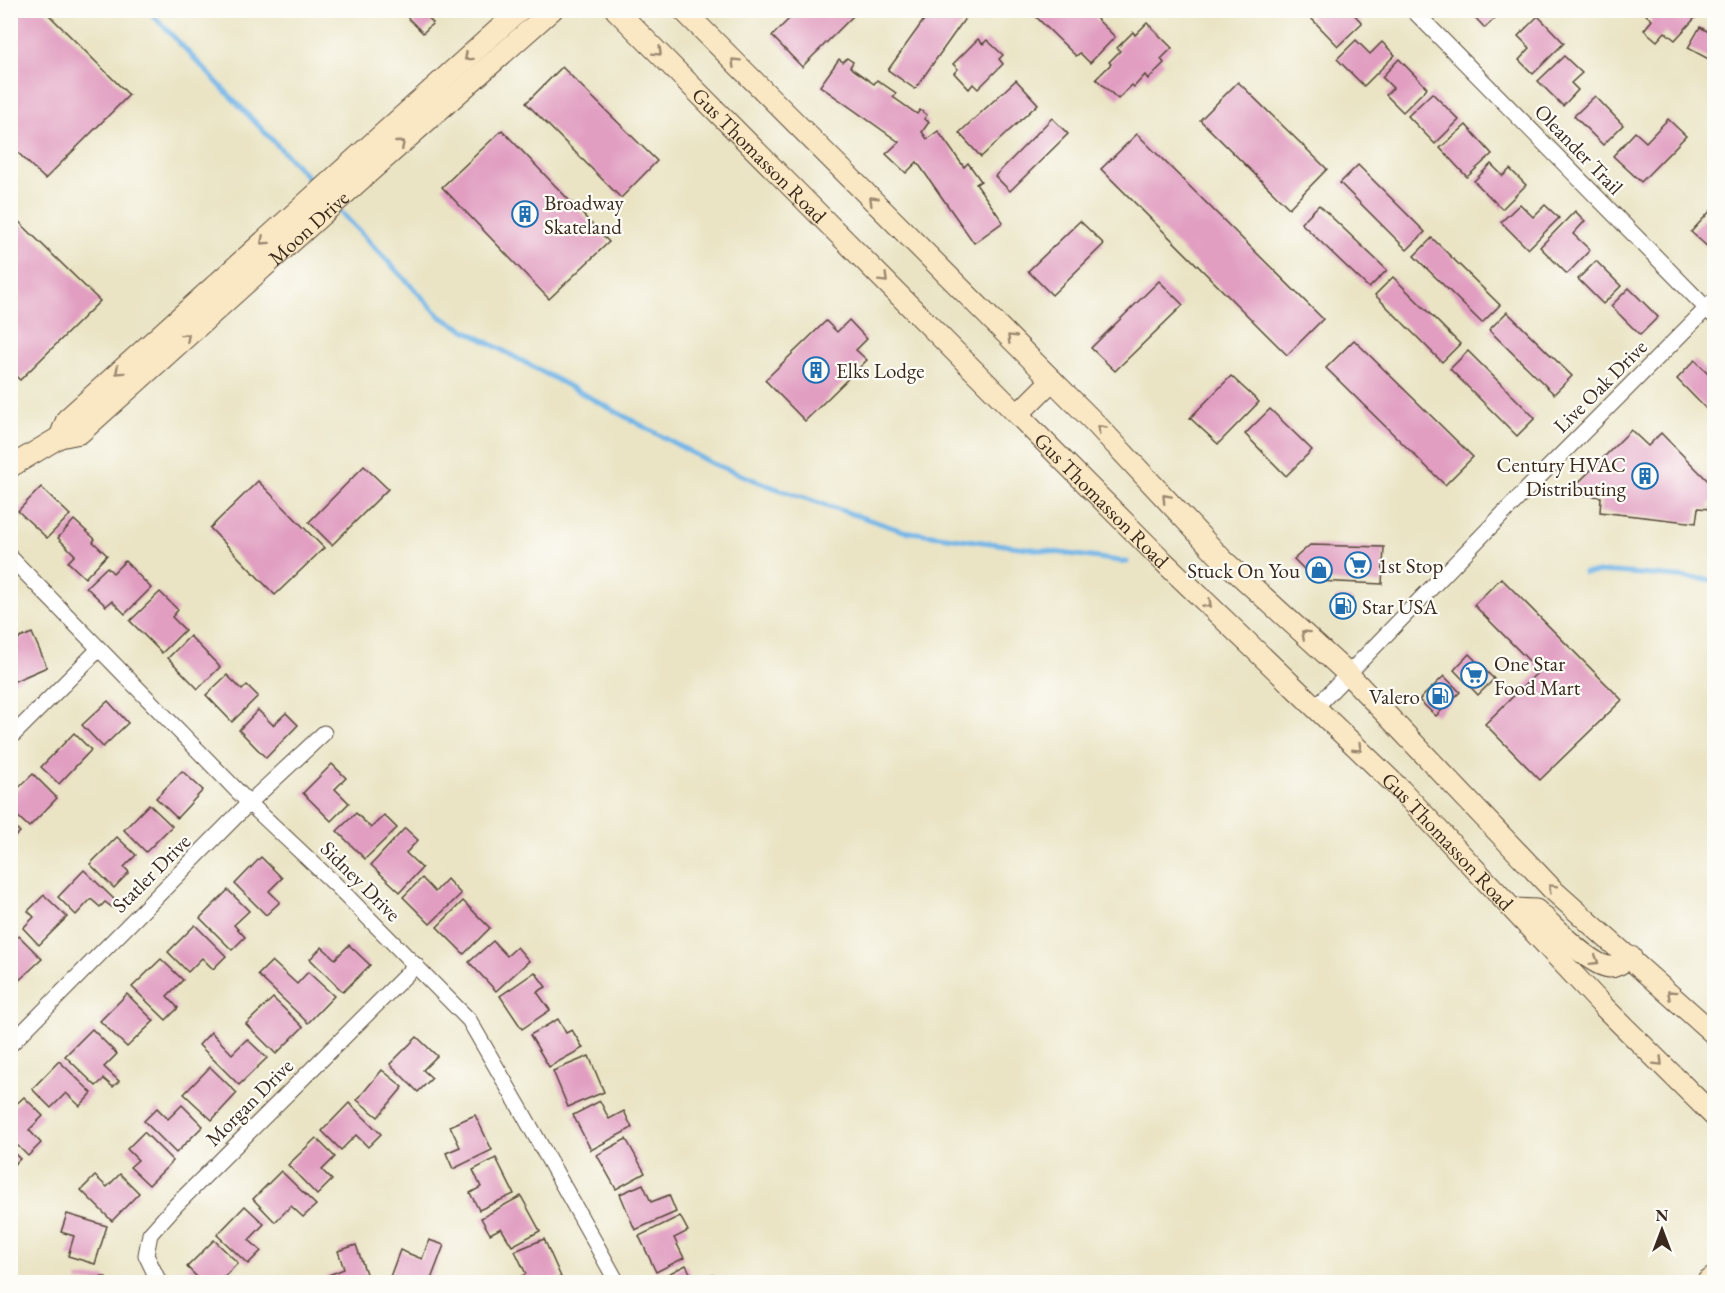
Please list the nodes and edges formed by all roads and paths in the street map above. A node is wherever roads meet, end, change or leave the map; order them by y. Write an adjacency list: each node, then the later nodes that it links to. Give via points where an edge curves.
1 (520, 10): 6 (main road, Moon Drive, one-way to 6)
2 (552, 10): 6 (main road, Moon Drive, one-way to 2)
3 (616, 10): 9 (main road, Gus Thomasson Road, one-way to 9)
4 (683, 10): 8 (main road, Gus Thomasson Road, one-way to 4)
5 (1413, 10): 7 (street, Oleander Trail)
6 (350, 176): 10 (main road, Moon Drive, via 67,418 60,437)
7 (1712, 309): 13 (street, Live Oak Drive, via 1531,485)
8 (1052, 380): 9 (main road); 13 (main road, Gus Thomasson Road, one-way to 8, via 1222,559)
9 (1018, 414): 14 (main road, Gus Thomasson Road, one-way to 14)
10 (10, 467)
11 (10, 557): 12 (street, Sidney Drive)
12 (99, 649): 16 (street); 17 (street, Sidney Drive)
13 (1348, 674): 14 (street, Live Oak Drive); 19 (main road, Gus Thomasson Road, one-way to 13, via 1554,891)
14 (1316, 708): 18 (main road, Gus Thomasson Road, one-way to 18, via 1401,790)
15 (324, 733): 17 (street, Statler Drive)
16 (10, 738)
17 (249, 803): 20 (street, Sidney Drive); 22 (street, Statler Drive)
18 (1514, 909): 19 (main road, one-way to 19, via 1536,910 1602,966 1613,967); 23 (main road, Gus Thomasson Road, one-way to 23, via 1617,1020)
19 (1630, 957): 21 (main road, Gus Thomasson Road, one-way to 19)
20 (416, 965): 25 (street, Morgan Drive, via 150,1234 146,1254); 26 (street, Sidney Drive, via 468,1020)
21 (1714, 1034)
22 (10, 1045)
23 (1714, 1116)
24 (1714, 1277): 27 (main road)
25 (159, 1282)
26 (617, 1282)
27 (1707, 1282)

